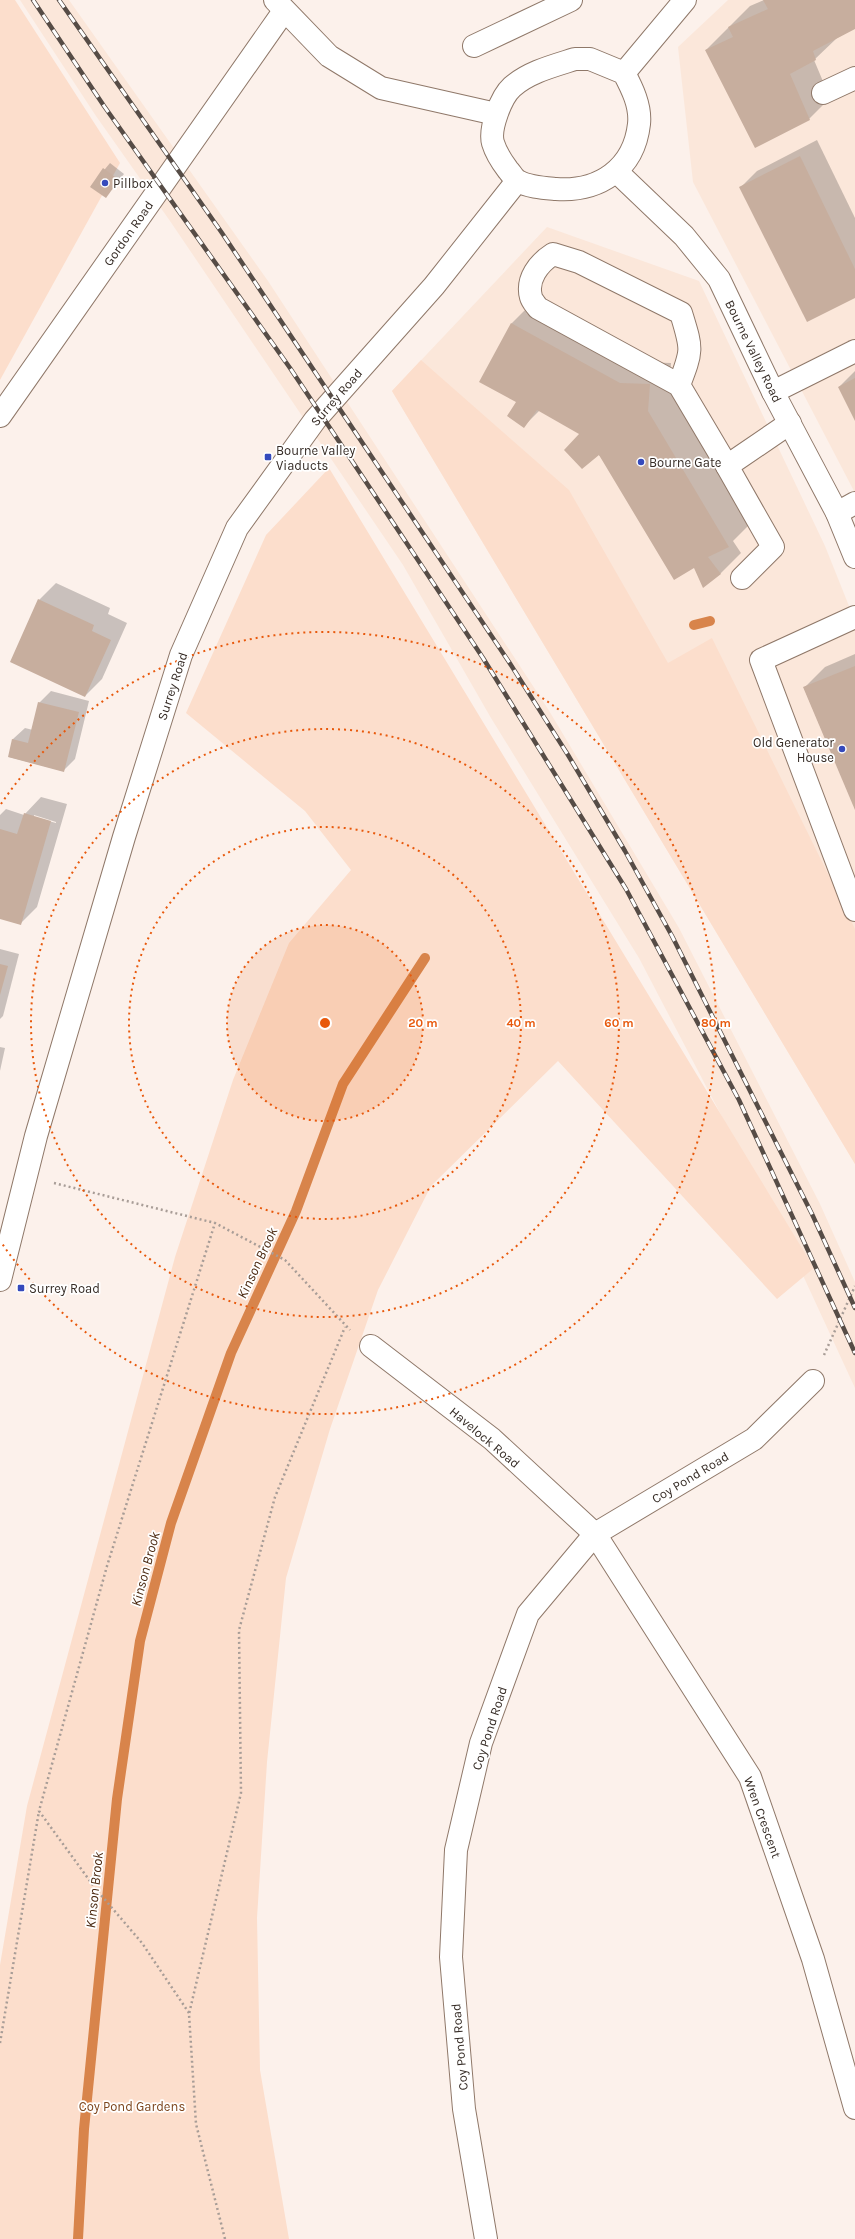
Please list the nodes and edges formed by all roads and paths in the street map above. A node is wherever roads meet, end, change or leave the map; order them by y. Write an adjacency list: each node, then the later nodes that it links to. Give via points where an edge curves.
1 (571, 0): 4 (street)
2 (679, 2): 5 (street)
3 (279, 6): 8 (street, via 329,56 381,88); 14 (street, Gordon Road)
4 (474, 46)
5 (624, 73): 8 (street, via 590,59 575,59 543,70 511,88); 9 (street, via 635,95 639,124 632,148)
6 (855, 78): 7 (street)
7 (823, 93)
8 (496, 114): 10 (street, via 493,142 501,161)
9 (617, 172): 10 (street, via 594,186 571,190 544,188); 13 (street, Bourne Valley Road, via 684,236 720,279)
10 (517, 181): 24 (street, Surrey Road, via 434,286 314,420 237,528 181,654 36,1136)
11 (855, 351): 13 (street)
12 (679, 384): 12 (street, via 538,308 531,297 532,277 541,261 552,254 579,262 681,313 690,344 690,357); 16 (street)
13 (773, 392): 15 (street, Bourne Valley Road)
14 (0, 416)
15 (790, 423): 16 (street); 17 (street, Bourne Valley Road)
16 (727, 466): 19 (street, via 773,547)
17 (846, 508): 18 (street, Bourne Valley Road)
18 (855, 557)
19 (742, 578)
20 (855, 617): 21 (street, via 761,660)
21 (855, 910)
22 (51, 1182): 23 (path)
23 (216, 1223): 29 (path, via 107,1566); 30 (path, via 285,1260 345,1327 275,1497 238,1630 241,1793)
24 (0, 1280)
25 (855, 1286): 27 (path)
26 (371, 1346): 28 (street, Havelock Road, via 492,1439)
27 (813, 1381): 28 (street, Coy Pond Road, via 754,1439)
28 (595, 1534): 32 (street, Wren Crescent, via 750,1777 813,1959); 34 (street, Coy Pond Road, via 528,1614 481,1743 456,1850 451,1957 464,2109)
29 (39, 1811): 30 (path, via 94,1888 142,1943); 31 (path)
30 (189, 2014): 33 (path, via 196,2124)
31 (0, 2043)
32 (855, 2108)
33 (225, 2239)
34 (486, 2239)

